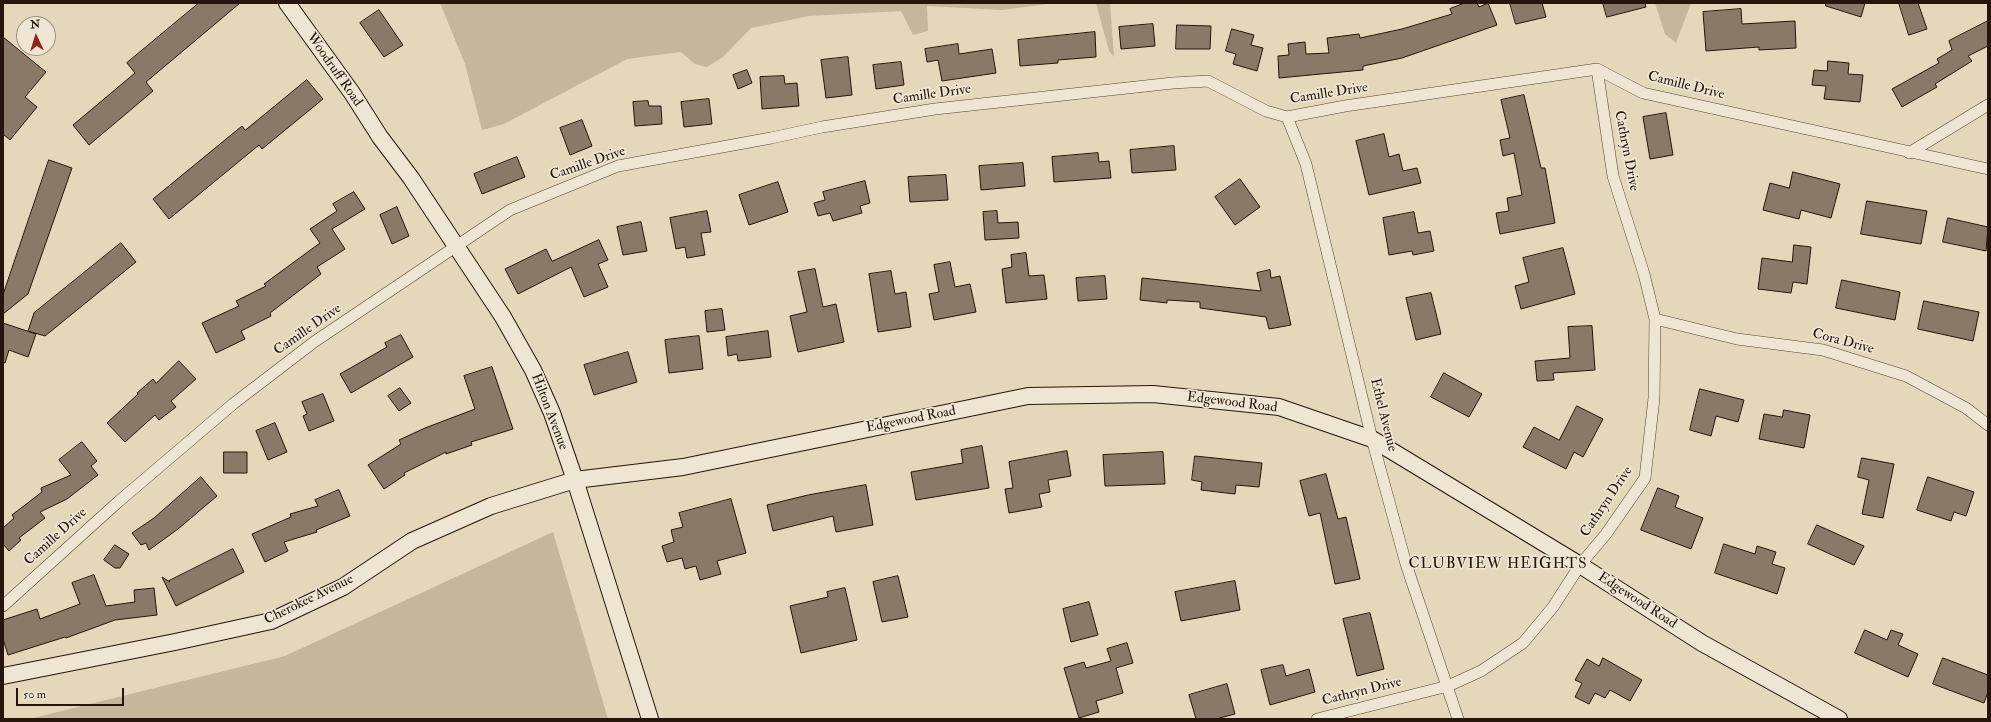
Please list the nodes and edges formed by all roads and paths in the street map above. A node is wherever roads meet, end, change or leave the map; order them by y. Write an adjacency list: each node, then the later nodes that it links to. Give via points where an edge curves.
1 (287, 3): 5 (street, Woodruff Road, via 352,93)
2 (1597, 69): 4 (street, Camille Drive); 6 (street, Camille Drive, via 1643,93); 9 (street, Cathryn Drive, via 1613,176 1644,274)
3 (1988, 105): 6 (street)
4 (1287, 117): 8 (street, Camille Drive, via 1266,111 1208,81 1066,93 935,108 618,166 510,210); 11 (street, Ethel Avenue, via 1306,164)
5 (380, 137): 8 (street, Hilton Avenue, via 411,178)
6 (1909, 153): 7 (street, Camille Drive)
7 (1988, 169)
8 (455, 246): 12 (street, Hilton Avenue, via 504,318 533,370 552,413); 14 (street, Camille Drive, via 314,342 233,404 118,502)
9 (1655, 319): 10 (street, Cora Drive, via 1737,338 1823,350 1906,376 1966,408); 13 (street, Cathryn Drive, via 1654,398 1645,478 1606,534)
10 (1988, 424)
11 (1372, 439): 12 (street, Edgewood Road, via 1279,407 1153,394 1028,396 683,466); 13 (street, Edgewood Road); 16 (street, Ethel Avenue, via 1406,564)
12 (574, 480): 15 (street, Cherokee Avenue, via 491,506 412,541 343,587 272,622); 17 (street, Hilton Avenue)
13 (1580, 565): 16 (street, Cathryn Drive, via 1554,607 1523,643 1482,671); 20 (street, Edgewood Road, via 1702,643)
14 (3, 606)
15 (3, 676)
16 (1448, 686): 18 (street, Cathryn Drive); 19 (street, Ethel Avenue)
17 (650, 719)
18 (1317, 719)
19 (1458, 719)
20 (1840, 719)

